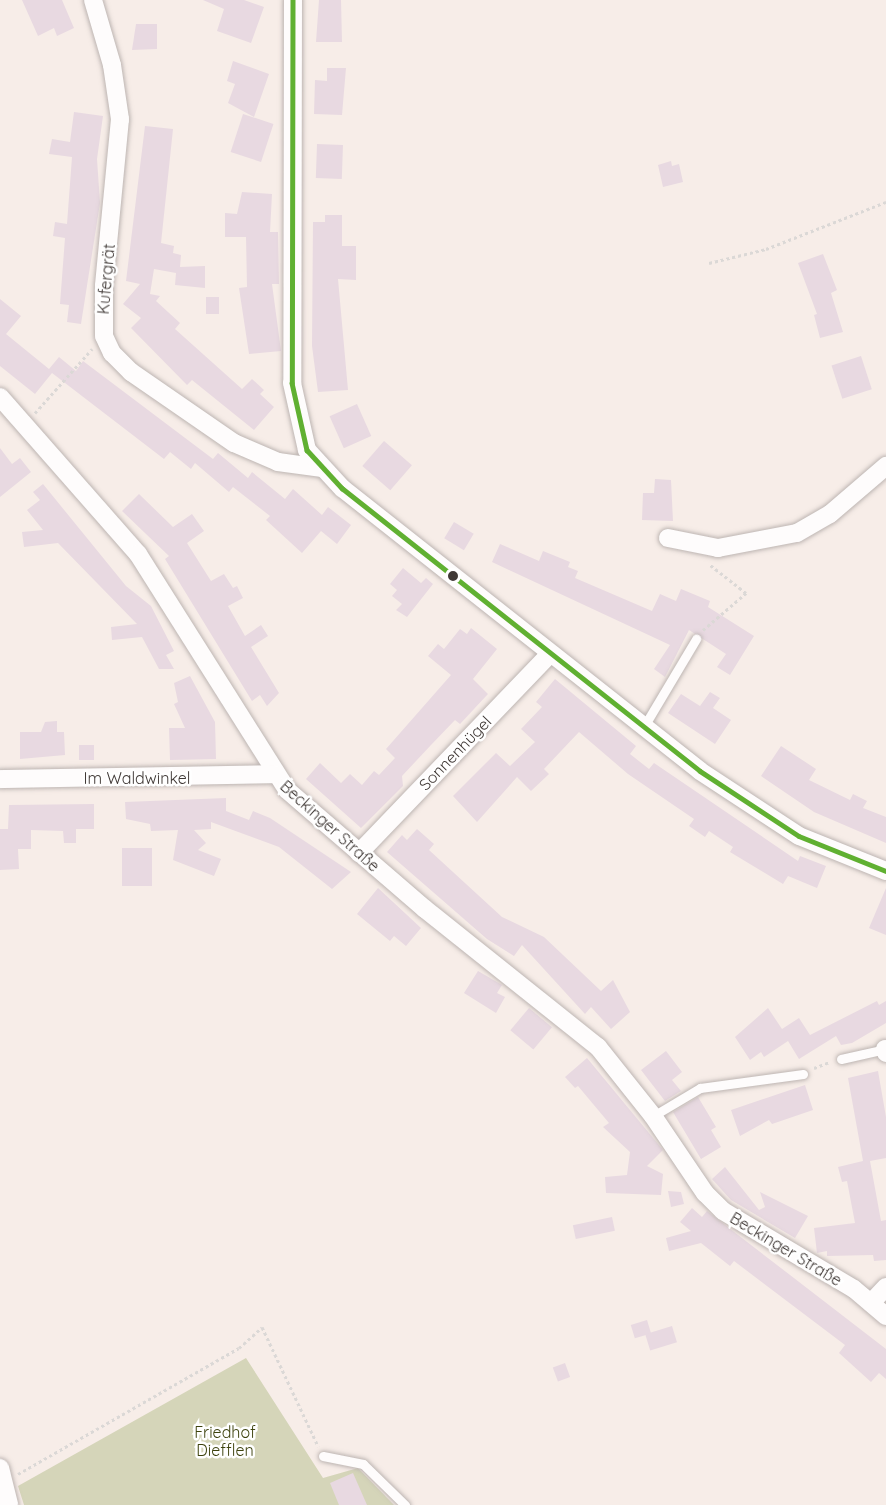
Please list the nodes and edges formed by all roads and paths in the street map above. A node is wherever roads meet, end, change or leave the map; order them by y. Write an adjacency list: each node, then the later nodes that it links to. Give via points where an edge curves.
1 (93, 0): 5 (street, Kufergrät, via 112,65 120,119 104,286)
2 (293, 0): 9 (street, via 292,382 299,430)
3 (886, 202): 4 (path, via 766,249)
4 (709, 263)
5 (104, 336): 7 (path); 9 (street, Kufergrät, via 112,353 131,372 234,443 278,462)
6 (0, 397): 7 (street, Beckinger Straße)
7 (23, 426): 15 (street, Beckinger Straße, via 138,554)
8 (886, 466): 11 (street, via 830,514 797,533 718,548)
9 (321, 468): 13 (street)
10 (668, 538): 11 (street)
11 (692, 545): 12 (path, via 701,558 746,593)
12 (696, 639): 14 (lane)
13 (550, 654): 14 (street); 17 (street, Sonnenhügel)
14 (643, 728): 18 (street, via 777,824)
15 (274, 774): 16 (street, Im Waldwinkel); 17 (street, Beckinger Straße)
16 (0, 778)
17 (359, 853): 22 (street, Beckinger Straße, via 590,1040)
18 (886, 871)
19 (885, 1051): 20 (lane)
20 (840, 1059): 21 (path)
21 (803, 1074): 22 (lane, via 700,1088)
22 (653, 1116): 24 (street, Beckinger Straße, via 705,1193 723,1211)
23 (886, 1287): 24 (street)
24 (871, 1302): 25 (street, Beckinger Straße)
25 (886, 1316)
26 (323, 1456): 27 (path, via 262,1328 239,1348 25,1471); 29 (lane, via 363,1464)
27 (1, 1473): 28 (street)
28 (9, 1505)
29 (405, 1505)

